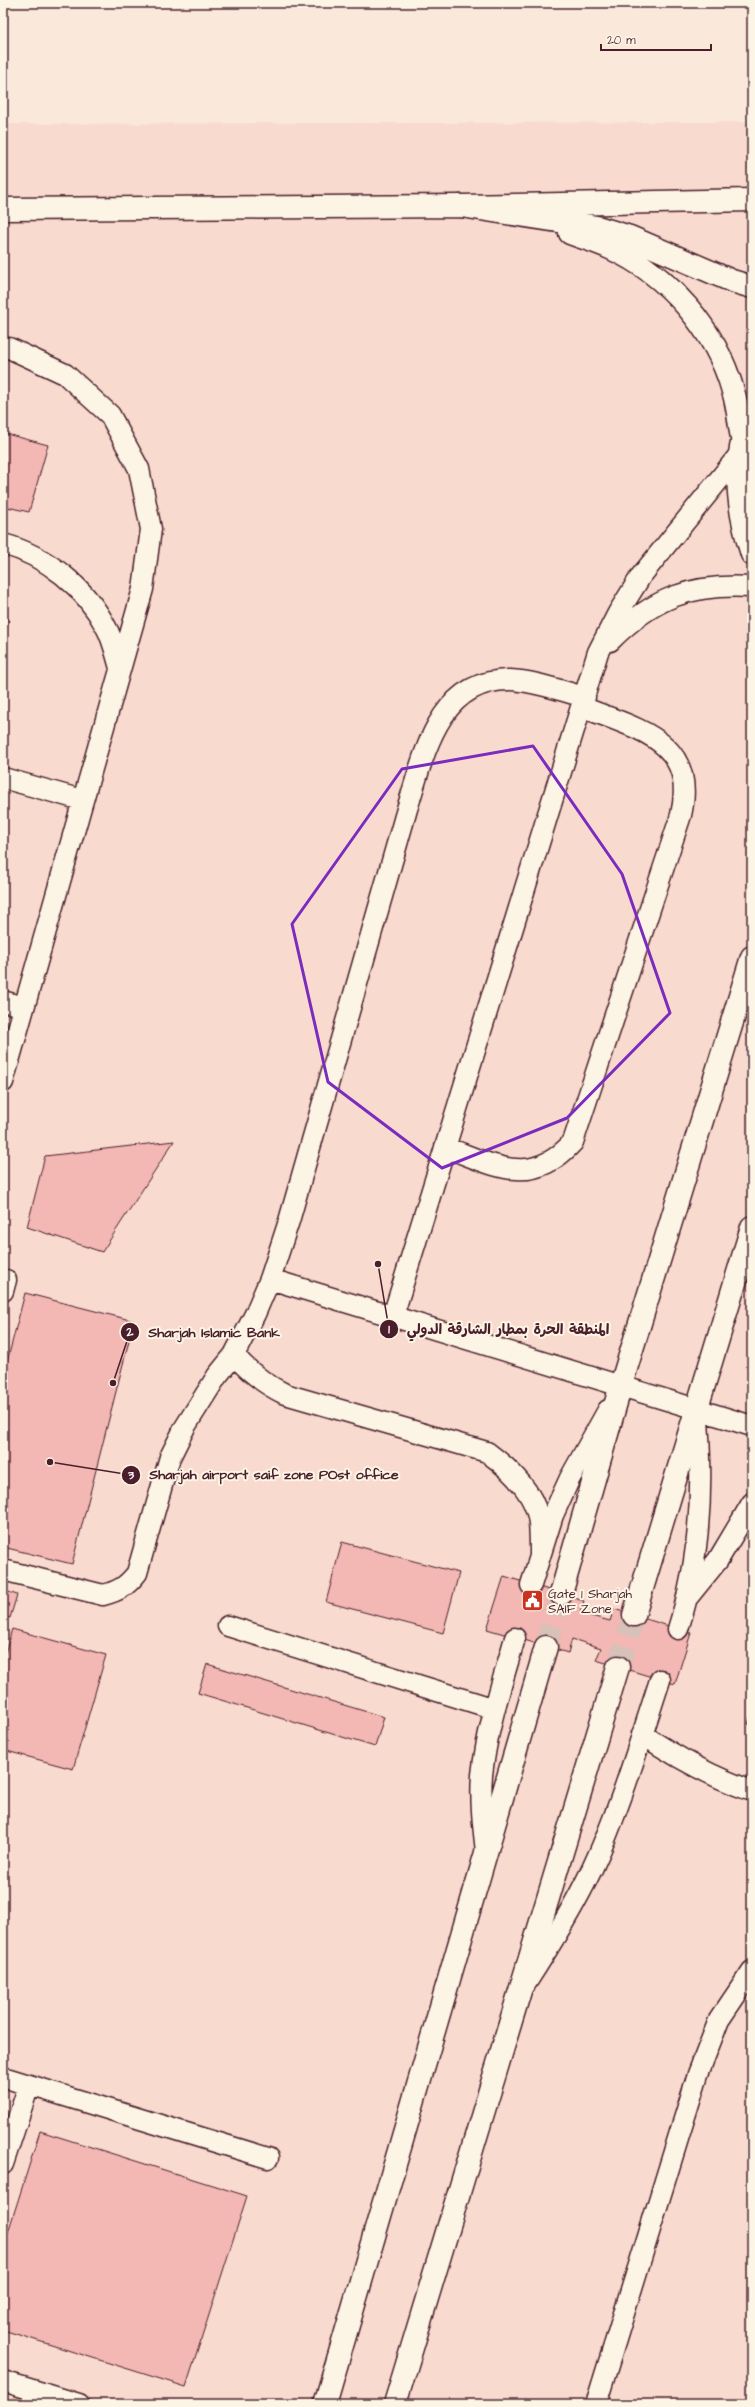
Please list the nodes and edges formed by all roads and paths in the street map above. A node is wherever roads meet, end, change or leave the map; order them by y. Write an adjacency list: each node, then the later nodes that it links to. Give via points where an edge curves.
1 (752, 200): 2 (main road)
2 (461, 206): 3 (main road); 4 (main road)
3 (3, 209)
4 (528, 217): 5 (main road, via 563,220 630,237 732,281); 8 (main road, via 611,248 652,273 687,306 715,346 733,390)
5 (752, 287)
6 (3, 347): 13 (lane, via 65,374 110,415 140,468 151,529 143,590)
7 (752, 410): 8 (main road)
8 (741, 447): 10 (main road, via 738,490 742,525); 12 (lane, via 641,576)
9 (3, 544): 13 (lane, via 50,564 82,592 107,628)
10 (752, 554)
11 (752, 587): 12 (lane, via 722,585 675,595 633,618)
12 (598, 652): 14 (lane)
13 (120, 668): 16 (lane)
14 (583, 702): 21 (lane); 21 (lane, via 664,744 676,758 684,777 685,796 681,815 573,1142 559,1157 541,1167 522,1171); 23 (lane, via 537,684 510,680 483,685 459,698 440,717 429,741 408,809)
15 (3, 778): 16 (lane)
16 (82, 800): 19 (lane)
17 (752, 957): 26 (main road)
18 (3, 1001): 19 (lane)
19 (24, 1007): 20 (lane)
20 (3, 1082)
21 (445, 1148): 24 (lane)
22 (752, 1227): 27 (main road)
23 (270, 1279): 24 (lane); 25 (lane)
24 (393, 1316): 26 (lane)
25 (234, 1354): 30 (lane, via 248,1371 265,1384 285,1394 487,1452 507,1466 528,1491 539,1522); 31 (lane, via 200,1402 170,1457 137,1574 128,1584 117,1592 103,1595)
26 (621, 1385): 27 (lane); 30 (lane, via 570,1478 553,1515); 33 (main road)
27 (696, 1408): 28 (lane); 34 (lane, via 702,1459 700,1511); 35 (main road)
28 (752, 1426)
29 (752, 1503): 34 (lane, via 718,1560)
30 (540, 1554): 32 (lane)
31 (3, 1570)
32 (531, 1585)
33 (561, 1594)
34 (688, 1597): 37 (lane)
35 (634, 1615)
36 (228, 1626): 42 (lane)
37 (678, 1629)
38 (515, 1638): 42 (lane)
39 (546, 1647): 45 (main road)
40 (618, 1667): 47 (main road)
41 (660, 1680): 43 (lane)
42 (495, 1709): 45 (lane, via 487,1738 482,1776)
43 (642, 1734): 44 (lane, via 696,1767); 47 (lane, via 620,1802 592,1869 558,1933)
44 (752, 1791)
45 (486, 1852): 54 (main road)
46 (752, 1971): 56 (lane, via 719,2020 698,2074)
47 (519, 1995): 55 (main road)
48 (3, 2078): 49 (lane)
49 (29, 2085): 50 (lane); 51 (lane)
50 (268, 2158)
51 (3, 2164)
52 (3, 2381): 53 (lane)
53 (79, 2404)
54 (325, 2404)
55 (395, 2404)
56 (596, 2404)

